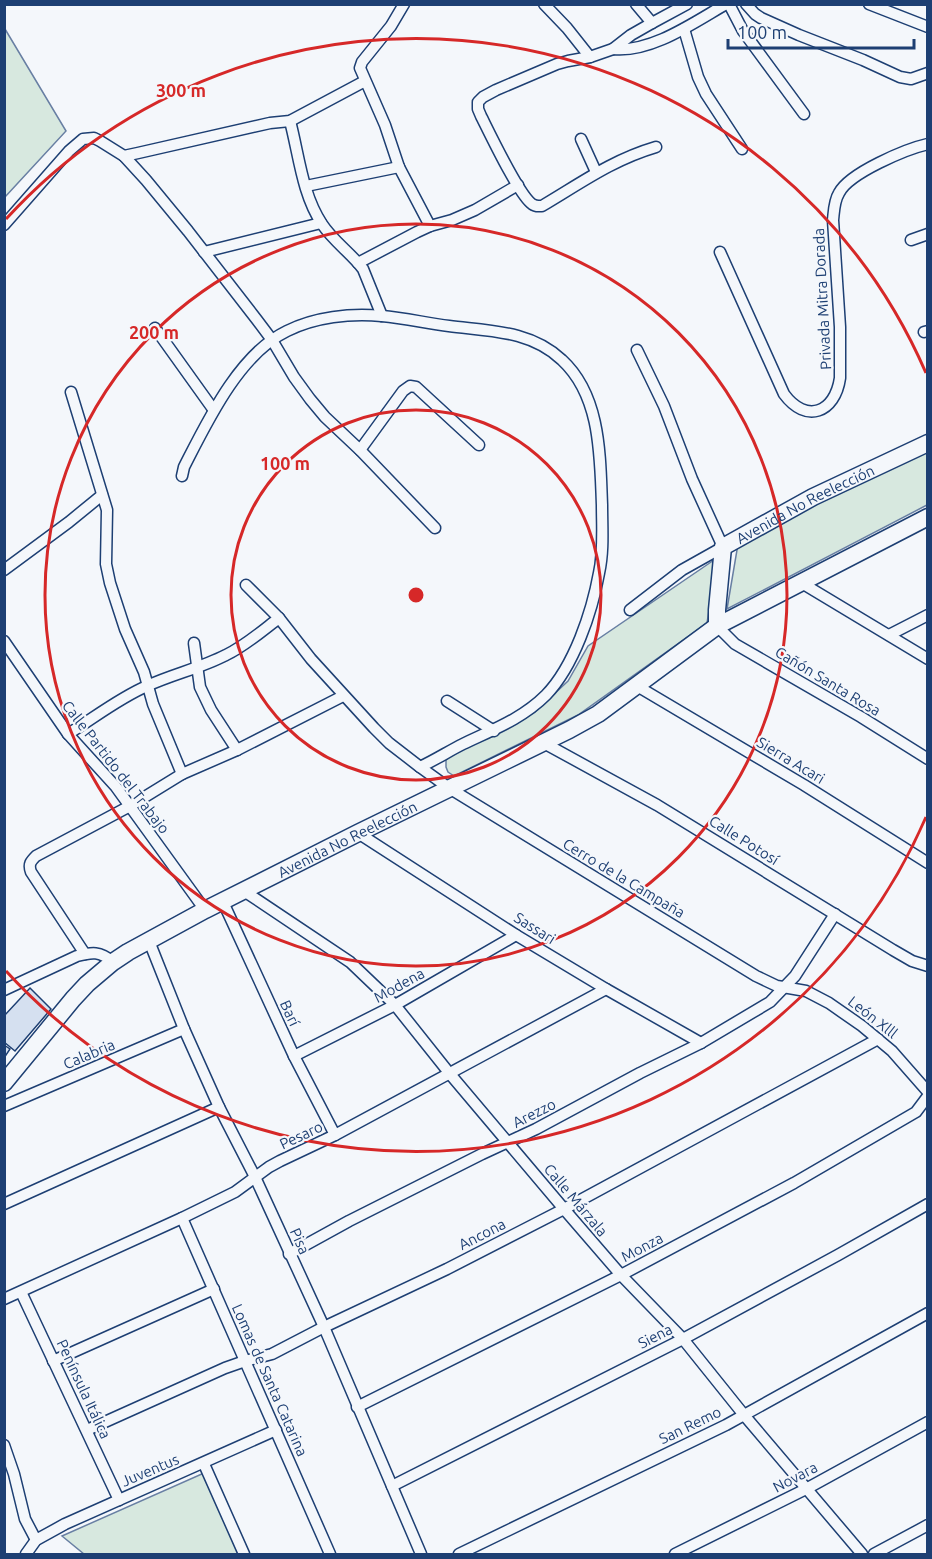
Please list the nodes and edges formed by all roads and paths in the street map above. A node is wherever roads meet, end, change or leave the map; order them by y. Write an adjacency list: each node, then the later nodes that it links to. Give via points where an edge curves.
1 (404, 4): 14 (street, via 362,62)
2 (544, 4): 12 (street)
3 (636, 4): 8 (street)
4 (687, 4): 8 (street)
5 (727, 4): 10 (street); 15 (street)
6 (746, 4): 13 (street, via 761,18 907,79)
7 (869, 4): 9 (street)
8 (651, 22): 11 (street)
9 (927, 27)
10 (684, 29): 11 (street, via 648,44); 20 (street, via 706,94)
11 (613, 49): 12 (street)
12 (590, 57): 24 (street, via 557,64 496,90 478,102 481,116)
13 (927, 73)
14 (365, 81): 16 (street); 22 (street)
15 (804, 114)
16 (290, 121): 21 (street); 25 (street)
17 (580, 139): 23 (street)
18 (927, 144): 32 (street, Privada Mitra Dorada, via 858,174 838,195 833,220 840,378 830,402 818,411 801,410 784,394)
19 (657, 147): 23 (street)
20 (742, 149)
21 (124, 156): 27 (street, via 94,138 83,139); 31 (street)
22 (399, 166): 25 (street); 28 (street)
23 (596, 172): 24 (street, via 542,206 532,204)
24 (518, 185): 28 (street, via 475,210)
25 (306, 186): 26 (street)
26 (321, 223): 31 (street); 33 (street)
27 (4, 225)
28 (430, 226): 33 (street)
29 (927, 234): 30 (street)
30 (911, 240)
31 (204, 252): 36 (street)
32 (720, 252)
33 (358, 263): 34 (street)
34 (382, 316): 36 (street, via 319,320 285,331); 64 (street, via 506,332 530,340 568,365 584,389 592,411 599,458 602,544 594,596 558,680 528,711)
35 (156, 328): 39 (street)
36 (272, 340): 39 (street, via 246,366); 42 (street, via 310,399)
37 (637, 350): 47 (street)
38 (71, 392): 44 (street)
39 (213, 410): 43 (street)
40 (927, 443): 47 (street, Avenida No Reelección, via 813,497)
41 (479, 445): 42 (street, via 416,387 410,386)
42 (360, 450): 46 (street)
43 (182, 476)
44 (102, 495): 48 (street); 60 (street, via 107,510 106,564 110,583)
45 (927, 517): 49 (street, Avenida No Reelección)
46 (435, 528)
47 (723, 547): 51 (street, via 682,570); 54 (street, Avenida No Reelección)
48 (4, 570)
49 (800, 582): 54 (street, Avenida No Reelección); 55 (street)
50 (246, 585): 53 (street, Cerro de la Campaña)
51 (630, 610)
52 (927, 615): 55 (street)
53 (279, 618): 59 (street, via 238,649); 62 (street, Cerro de la Campaña)
54 (717, 626): 61 (street, Avenida No Reelección); 68 (street, Cañón Santa Rosa, via 735,644)
55 (889, 635): 58 (street)
56 (4, 641): 65 (street, Calle Partido del Trabajo)
57 (194, 643): 59 (street)
58 (927, 659)
59 (197, 668): 60 (street); 67 (street, via 200,687 211,710)
60 (148, 686): 65 (street); 70 (street)
61 (637, 686): 66 (street, Avenida No Reelección, via 598,714); 74 (street, Sierra Acari)
62 (344, 696): 67 (street); 69 (street, Cerro de la Campaña, via 388,743)
63 (447, 701): 64 (street)
64 (494, 730): 69 (street)
65 (68, 734): 72 (street, Calle Partido del Trabajo)
66 (542, 742): 71 (street, Avenida No Reelección); 78 (street, Calle Potosí, via 657,805)
67 (237, 750): 70 (street)
68 (927, 759)
69 (420, 767): 71 (street, Cerro de la Campaña)
70 (182, 774): 72 (street)
71 (449, 788): 73 (street, Avenida No Reelección); 84 (street, Cerro de la Campaña, via 766,982)
72 (130, 806): 77 (street, Calle Partido del Trabajo); 81 (street, via 30,862 31,872)
73 (358, 833): 75 (street, Avenida No Reelección); 79 (street, Sassari)
74 (927, 862)
75 (244, 891): 76 (street, Avenida No Reelección); 87 (street, Calle Márzala, via 350,962)
76 (223, 902): 77 (street, Avenida No Reelección); 91 (street, Barí)
77 (205, 910): 80 (street, Avenida No Reelección)
78 (835, 914): 83 (street, Calle Potosí, via 912,961); 84 (street, Arezzo)
79 (516, 935): 85 (street, Sassari); 87 (street, Modena)
80 (149, 941): 82 (street, Avenida No Reelección); 88 (street, Pisa)
81 (85, 954): 82 (street, via 99,953); 86 (street)
82 (113, 962): 93 (street, Avenida No Reelección, via 73,999)
83 (927, 966)
84 (785, 987): 89 (street, León Xlll, via 822,999); 90 (street, Arezzo, via 770,1002)
85 (606, 989): 90 (street, Sassari); 92 (street, Pesaro)
86 (4, 990)
87 (395, 1005): 91 (street, Modena); 92 (street, Calle Márzala)
88 (184, 1029): 95 (street, Calabria); 96 (street, Pisa)
89 (878, 1039): 94 (street, León Xlll); 102 (street, Ancona)
90 (701, 1043): 98 (street, Arezzo)
91 (294, 1056): 97 (street, Barí)
92 (450, 1074): 97 (street, Pesaro); 98 (street, Calle Márzala)
93 (4, 1083)
94 (927, 1094): 105 (street, Monza, via 916,1112 794,1183)
95 (4, 1106)
96 (219, 1107): 99 (street, Pisa); 100 (street)
97 (335, 1135): 99 (street, Pesaro)
98 (508, 1143): 102 (street, Calle Márzala); 104 (street, Arezzo)
99 (255, 1177): 103 (street, Pesaro, via 235,1192); 104 (street, Pisa)
100 (4, 1204)
101 (927, 1204): 111 (street, Siena)
102 (564, 1209): 105 (street, Calle Márzala); 110 (street, Ancona)
103 (182, 1218): 106 (street, Lomas de Santa Catarina); 107 (street, Pesaro)
104 (289, 1254): 110 (street, Pisa)
105 (621, 1275): 111 (street, Calle Márzala); 114 (street, Monza)
106 (214, 1289): 112 (street); 113 (street, Lomas de Santa Catarina)
107 (21, 1292): 108 (street, Pesaro); 112 (street, Península Itálica)
108 (4, 1299)
109 (927, 1313): 115 (street, San Remo)
110 (324, 1327): 113 (street, Ancona, via 272,1354); 114 (street, Pisa)
111 (683, 1339): 115 (street, Calle Márzala); 121 (street, Siena)
112 (53, 1361): 118 (street, Península Itálica)
113 (245, 1361): 117 (street, Lomas de Santa Catarina); 118 (street, Ancona)
114 (357, 1407): 121 (street, Pisa)
115 (744, 1415): 122 (street, Calle Márzala); 130 (street, San Remo)
116 (927, 1422): 122 (street, Novara)
117 (276, 1430): 120 (street, Juventus); 128 (street, Lomas de Santa Catarina)
118 (87, 1431): 123 (street, Península Itálica)
119 (4, 1445): 125 (street, via 25,1519)
120 (204, 1464): 123 (street, Juventus); 127 (street)
121 (392, 1486): 129 (street, Pisa)
122 (806, 1489): 131 (street, Novara); 132 (street, Calle Márzala)
123 (119, 1500): 125 (street, Juventus)
124 (927, 1525): 133 (street)
125 (36, 1540): 126 (street)
126 (26, 1554)
127 (244, 1554)
128 (330, 1554)
129 (422, 1554)
130 (459, 1554)
131 (675, 1554)
132 (862, 1554)
133 (874, 1554)

